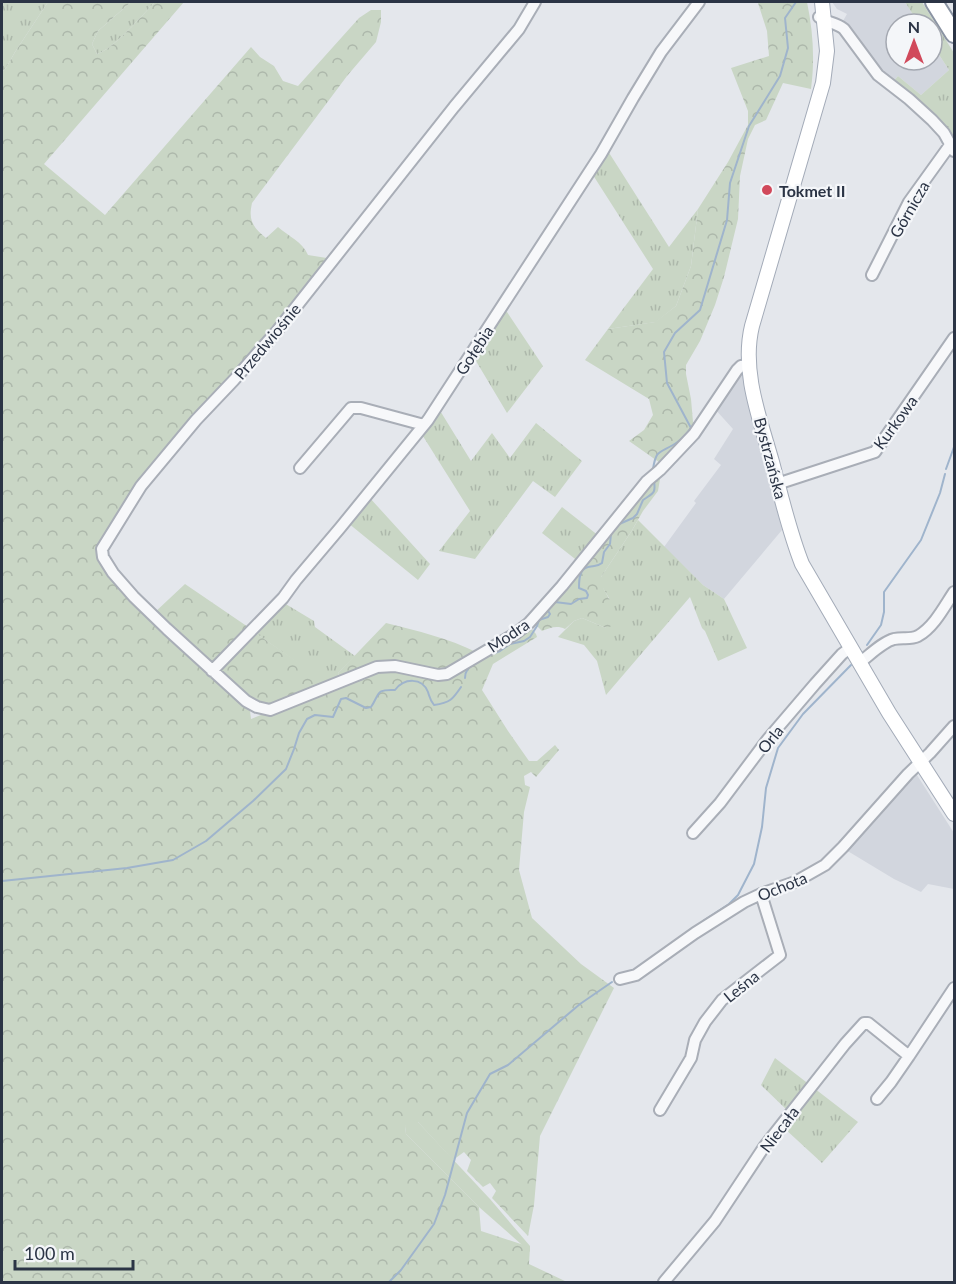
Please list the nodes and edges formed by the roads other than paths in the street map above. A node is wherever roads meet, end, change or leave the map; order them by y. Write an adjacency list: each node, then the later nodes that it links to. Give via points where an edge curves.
1 (535, 2): 16 (street, Przedwiośnie, via 519,28 277,332 141,486 102,549 106,563 134,597)
2 (699, 2): 10 (street, Gołębia, via 661,52 601,154)
3 (934, 2): 5 (highway)
4 (819, 10): 6 (street, via 844,28 875,72 932,120); 9 (main road, Bystrzańska, via 827,63 752,326)
5 (954, 34)
6 (952, 148): 7 (street, Górnicza, via 909,202)
7 (872, 275)
8 (954, 338): 12 (street, Kurkowa, via 875,452)
9 (749, 365): 12 (main road, Bystrzańska); 16 (street, Modra, via 741,366 694,434 650,477 529,623 447,674 377,667 270,710 246,701)
10 (424, 425): 11 (street, via 351,408); 16 (street, Gołębia, via 283,598)
11 (300, 468)
12 (777, 484): 14 (main road, Bystrzańska, via 802,564)
13 (954, 592): 15 (street, via 922,634 888,641)
14 (850, 648): 15 (main road, Bystrzańska); 20 (street, Orla, via 768,739)
15 (859, 663): 18 (main road, Bystrzańska)
16 (212, 672)
17 (954, 726): 18 (street, Ochota)
18 (921, 762): 19 (main road, Bystrzańska); 21 (street, Ochota, via 825,865 795,882)
19 (954, 814)
20 (693, 833)
21 (761, 894): 22 (street, Ochota, via 695,933 636,975); 26 (street, Leśna, via 780,955 722,1000 694,1040 691,1058)
22 (621, 979)
23 (954, 988): 24 (street)
24 (909, 1056): 25 (street); 27 (street, Niecała, via 864,1023 764,1148 715,1221)
25 (877, 1099)
26 (660, 1110)
27 (664, 1282)

